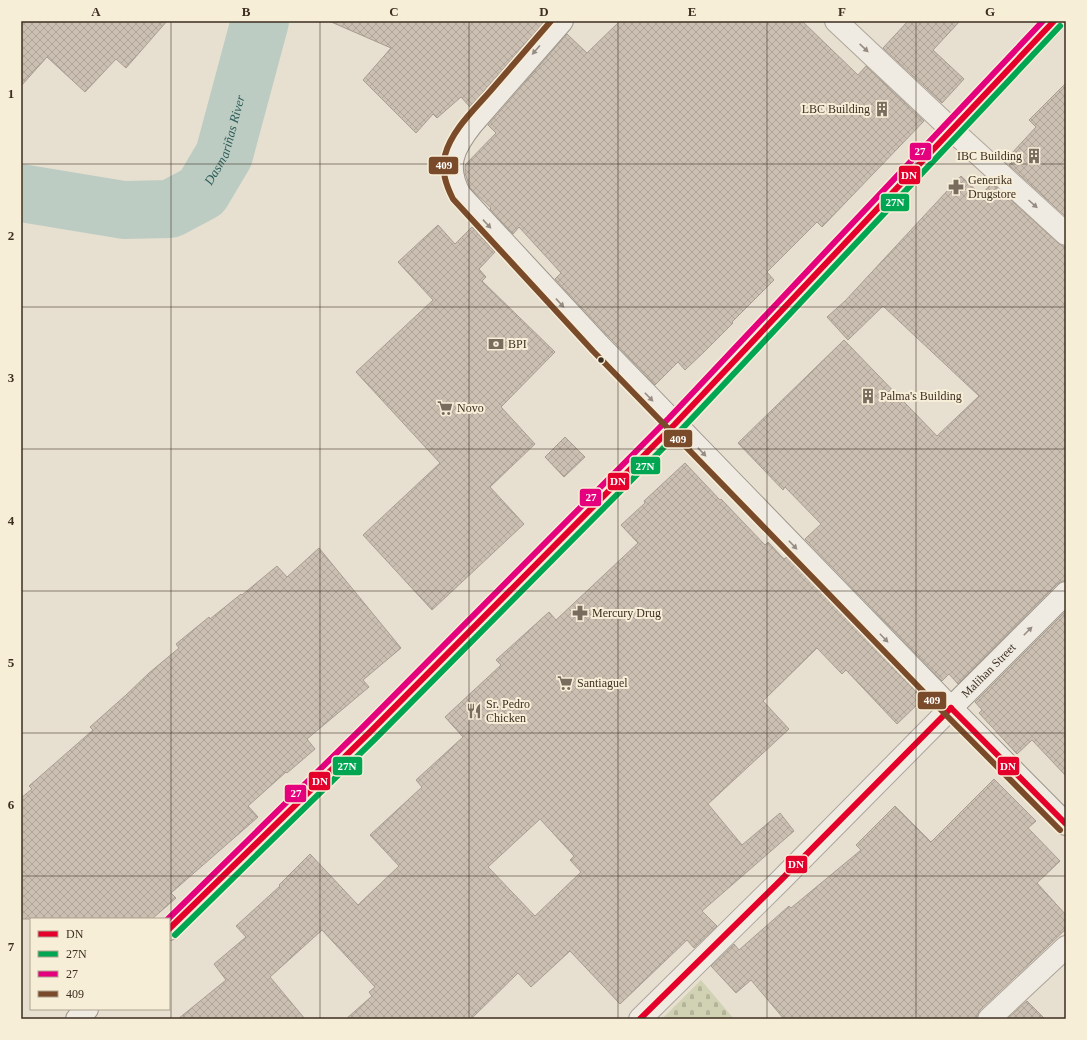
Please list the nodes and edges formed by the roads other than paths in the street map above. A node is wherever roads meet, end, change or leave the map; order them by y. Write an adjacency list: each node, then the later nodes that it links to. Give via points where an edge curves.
1 (562, 21): 6 (street, one-way to 6, via 460,139 453,156 452,172 455,185 460,195 599,346)
2 (836, 21): 4 (street, one-way to 4)
3 (1054, 21): 4 (street)
4 (952, 130): 5 (street, one-way to 5); 6 (street)
5 (1066, 234)
6 (675, 424): 8 (street, one-way to 8); 10 (street, via 370,732)
7 (1066, 593): 8 (street, Malihan Street, one-way to 7)
8 (951, 708): 9 (street); 14 (street, Malihan Street)
9 (1066, 824)
10 (170, 928)
11 (1066, 947): 15 (street)
12 (86, 1010): 13 (street)
13 (77, 1019)
14 (640, 1019)
15 (988, 1019)

